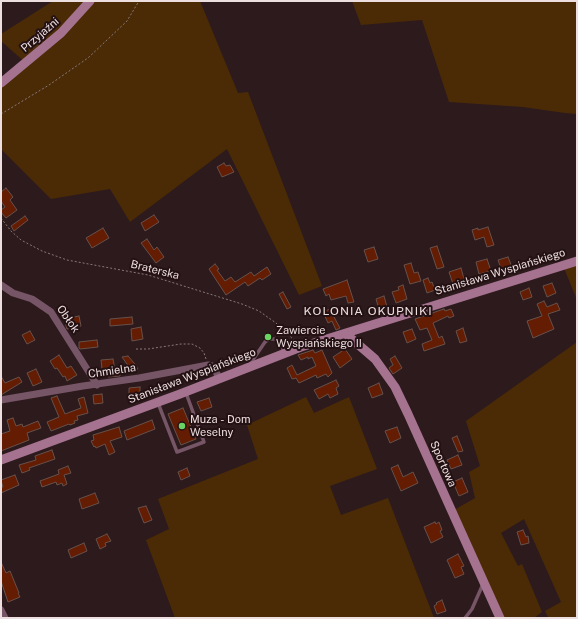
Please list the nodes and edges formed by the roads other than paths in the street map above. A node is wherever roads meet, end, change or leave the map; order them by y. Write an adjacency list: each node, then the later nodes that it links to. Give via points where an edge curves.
1 (90, 1): 2 (street, Przyjaźni, via 60,33)
2 (1, 83)
3 (577, 261): 5 (street, Stanisława Wyspiańskiego)
4 (2, 285): 9 (street, Obłok, via 13,293 32,299 51,312)
5 (346, 334): 6 (street, Stanisława Wyspiańskiego); 14 (street, Sportowa, via 375,359 395,387)
6 (284, 354): 7 (street, Stanisława Wyspiańskiego); 7 (lane, via 280,341 268,339)
7 (247, 368): 8 (street, Stanisława Wyspiańskiego)
8 (219, 378): 9 (street, Chmielna, via 216,370 208,365); 10 (street, Stanisława Wyspiańskiego)
9 (97, 385): 11 (street, Chmielna)
10 (185, 392): 12 (street, Stanisława Wyspiańskiego); 12 (lane, via 204,442 177,452)
11 (1, 400)
12 (158, 402): 13 (street, Stanisława Wyspiańskiego)
13 (1, 460)
14 (484, 582): 17 (lane); 18 (street, Sportowa)
15 (1, 610): 16 (street)
16 (5, 618)
17 (465, 618)
18 (500, 618)

